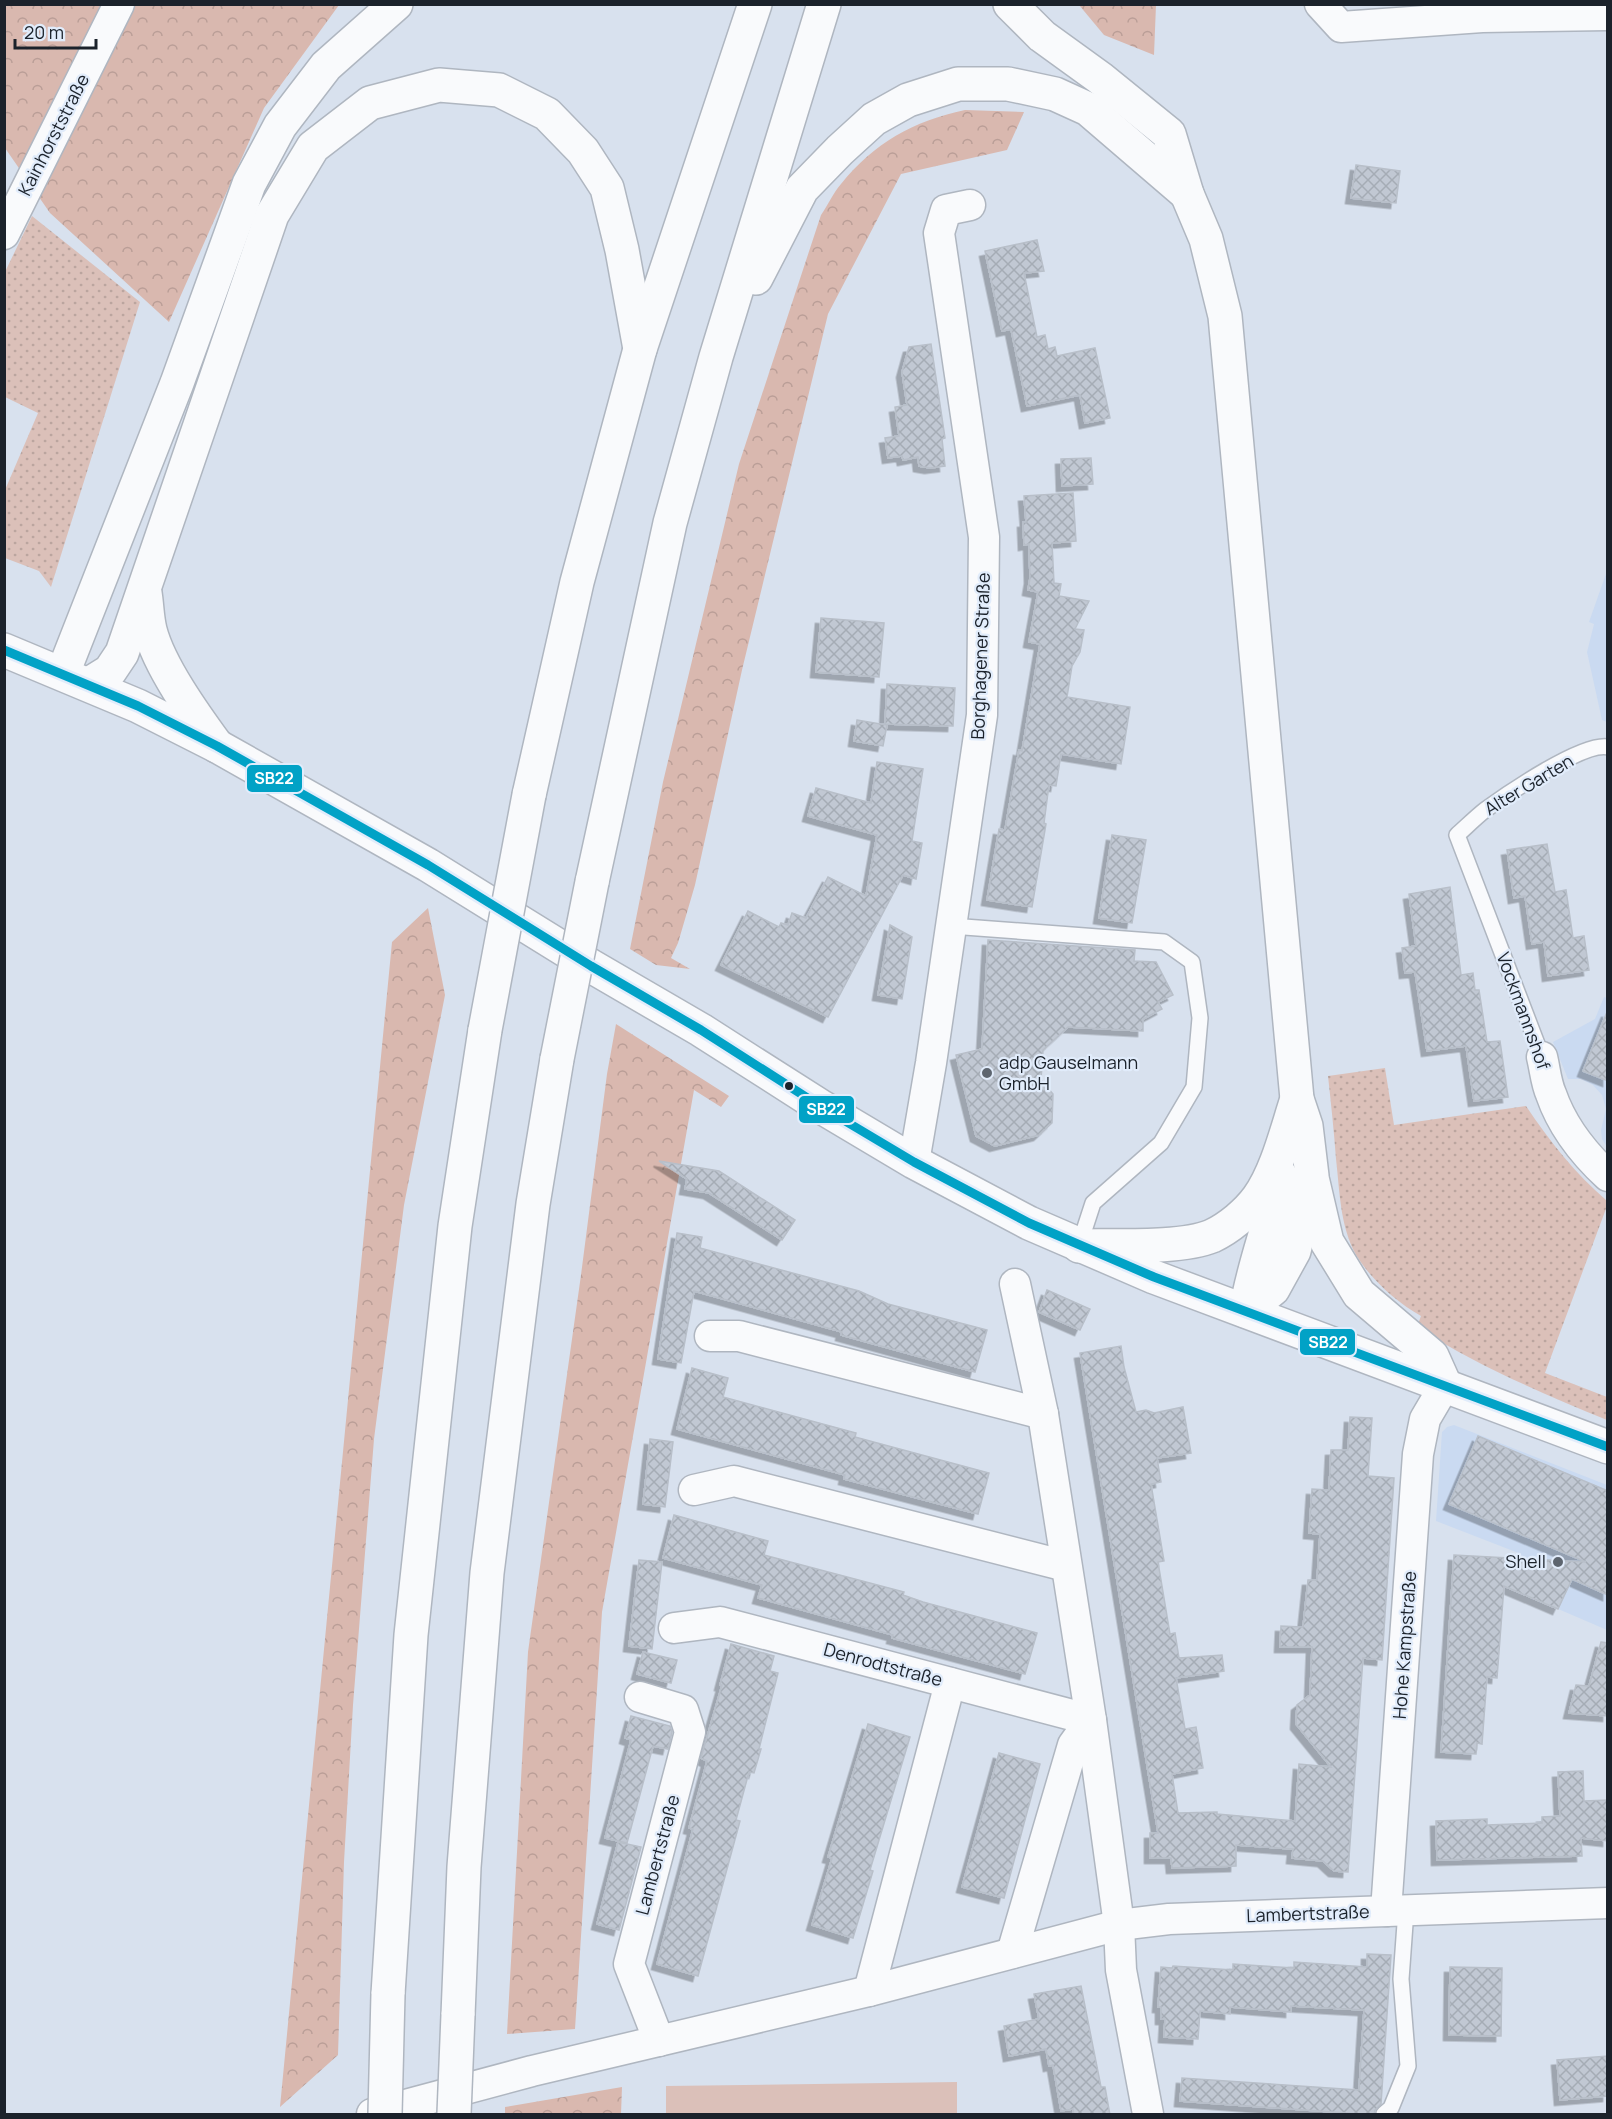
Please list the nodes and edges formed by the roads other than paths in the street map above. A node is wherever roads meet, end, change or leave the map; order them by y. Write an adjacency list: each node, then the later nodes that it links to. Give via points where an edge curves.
1 (119, 4): 11 (street, Kainhorststraße)
2 (396, 4): 16 (main road, via 326,66 280,126 249,184)
3 (755, 4): 12 (main road)
4 (824, 4): 13 (main road)
5 (1010, 4): 9 (main road, via 1042,36 1169,135)
6 (1320, 4): 7 (street, via 1341,27)
7 (1482, 11): 8 (street)
8 (1608, 15)
9 (1187, 194): 13 (main road, via 1088,108 1055,94 1008,84 958,84 908,100 874,119 802,189); 22 (main road, via 1206,239 1225,316)
10 (970, 205): 20 (street, Borghagener Straße, via 946,210 939,233 984,537 982,715)
11 (4, 234)
12 (640, 349): 14 (main road, via 607,188 583,151 547,114 499,90 439,85 370,103 313,147 272,215); 46 (main road, bridge, via 577,582 529,795 485,1030 455,1226 411,1635 387,1994)
13 (716, 357): 47 (main road, bridge, via 670,523 592,882 533,1204 487,1573 464,1867)
14 (145, 591): 16 (main road, via 122,653 110,671); 17 (main road, via 150,630 160,658)
15 (4, 650): 16 (main road)
16 (76, 679): 17 (main road)
17 (218, 746): 23 (main road, via 428,865)
18 (1608, 747): 19 (lane, Alter Garten, via 1600,746 1563,760 1484,811)
19 (1456, 835): 21 (lane, Vockmannshof)
20 (951, 926): 23 (street, Borghagener Straße); 26 (lane, via 1164,942 1192,963 1200,1018 1194,1087 1161,1143 1093,1203)
21 (1542, 1057): 25 (street, Vockmannshof, via 1550,1093 1562,1120 1581,1149)
22 (1292, 1114): 24 (main road, via 1306,1126); 26 (main road, via 1258,1198 1235,1221 1196,1241); 28 (main road)
23 (914, 1162): 26 (main road)
24 (1312, 1176): 28 (main road, via 1294,1251 1273,1289); 30 (main road, via 1327,1242 1359,1294 1432,1356)
25 (1608, 1176)
26 (1079, 1245): 28 (main road)
27 (1015, 1284): 31 (street)
28 (1246, 1311): 30 (main road)
29 (710, 1336): 31 (street, via 740,1336)
30 (1445, 1385): 32 (main road); 40 (street, Hohe Kampstraße, via 1425,1419 1418,1454)
31 (1043, 1414): 34 (street)
32 (1608, 1447)
33 (694, 1490): 34 (street, via 734,1481)
34 (1066, 1566): 38 (street)
35 (674, 1628): 36 (street, Denrodtstraße, via 720,1622)
36 (950, 1683): 38 (street, Denrodtstraße); 43 (street)
37 (639, 1697): 44 (street, Lambertstraße, via 683,1710 690,1732 629,1964)
38 (1091, 1720): 41 (street); 42 (street, via 1073,1746)
39 (1608, 1903): 40 (street, Lambertstraße)
40 (1396, 1910): 41 (street, Lambertstraße, via 1169,1919); 49 (lane, via 1408,2066 1391,2108)
41 (1119, 1925): 42 (street, Lambertstraße); 48 (street, via 1121,1970)
42 (1012, 1953): 43 (street, Lambertstraße)
43 (869, 1990): 44 (street, Lambertstraße)
44 (659, 2041): 45 (street, Lambertstraße)
45 (372, 2115)
46 (385, 2115)
47 (454, 2115)
48 (1148, 2115)
49 (1384, 2115)

